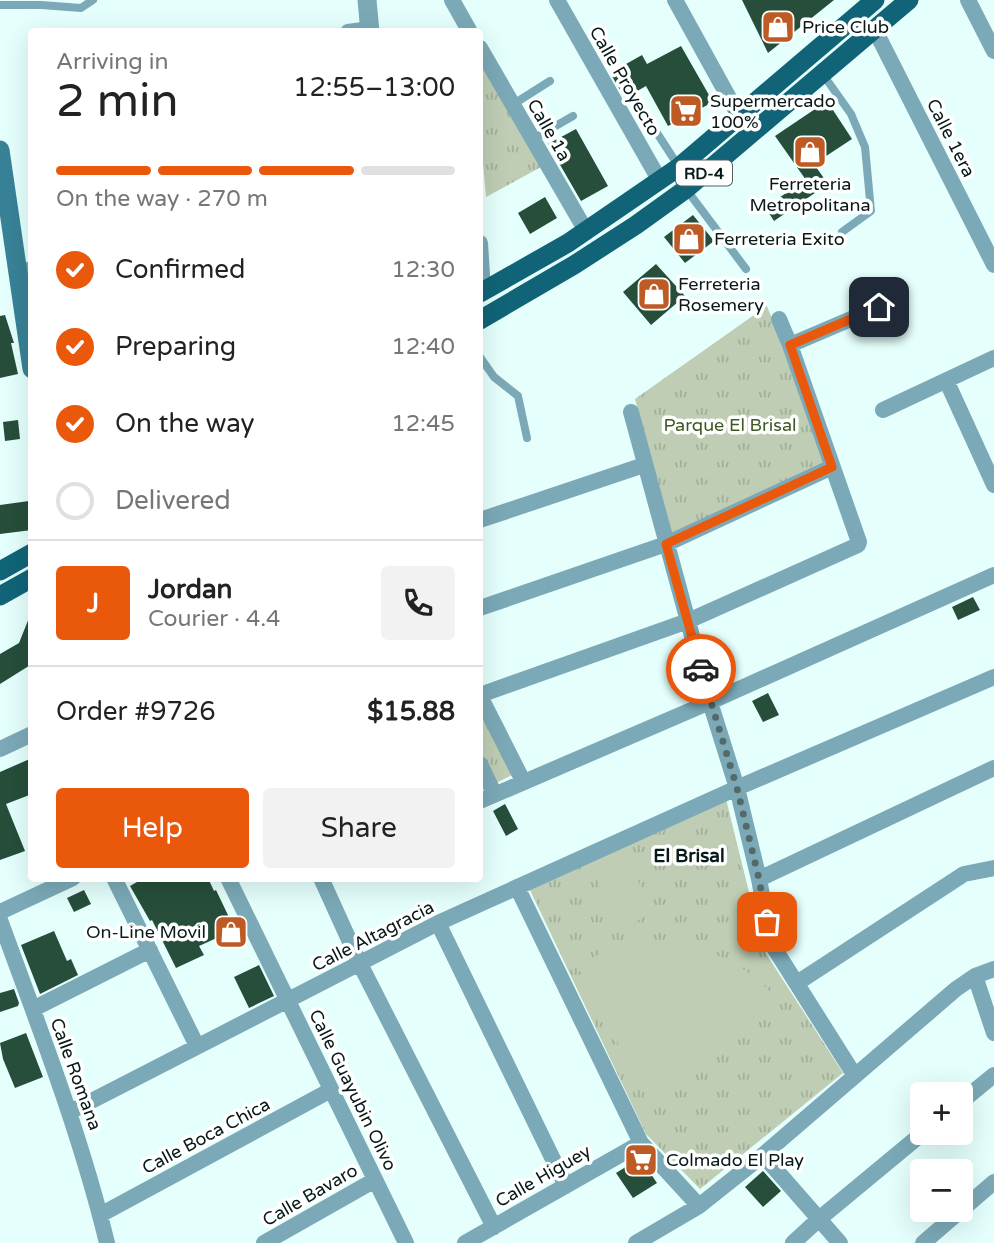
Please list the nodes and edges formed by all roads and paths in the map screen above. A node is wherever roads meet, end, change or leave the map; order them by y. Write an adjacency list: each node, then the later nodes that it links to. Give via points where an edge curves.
1 (93, 0): 9 (lane, via 81,8)
2 (367, 0): 11 (street)
3 (452, 0): 10 (street)
4 (557, 0): 24 (street, Calle Proyecto)
5 (676, 0): 20 (street)
6 (909, 0): 12 (main road, RD-4)
7 (968, 0): 13 (street)
8 (865, 4): 20 (main road, RD-4)
9 (0, 5)
10 (466, 27)
11 (370, 28)
12 (874, 30): 15 (main road, RD-4); 28 (street, Calle 1era)
13 (994, 51)
14 (483, 53): 18 (street, Calle 1a)
15 (822, 72): 25 (main road, RD-4); 27 (lane, via 851,114 865,147 871,211)
16 (550, 81): 18 (lane)
17 (635, 99): 23 (lane)
18 (512, 105): 21 (street, Calle 1a)
19 (573, 116): 21 (lane)
20 (739, 116): 23 (main road, RD-4)
21 (533, 139): 26 (street, Calle 1a)
22 (0, 150): 30 (main road)
23 (679, 167): 24 (main road, RD-4)
24 (660, 181): 26 (main road, RD-4)
25 (686, 188): 29 (lane); 33 (main road, RD-4, via 574,265)
26 (586, 231): 31 (main road, RD-4)
27 (842, 232)
28 (994, 265)
29 (746, 270)
30 (25, 281): 34 (main road)
31 (483, 292)
32 (879, 307): 36 (street)
33 (483, 318)
34 (28, 319)
35 (779, 319): 36 (street)
36 (790, 345): 44 (street)
37 (994, 358): 39 (street)
38 (483, 361): 42 (lane, via 518,396)
39 (947, 382): 40 (street); 45 (street)
40 (883, 410)
41 (631, 412): 43 (street)
42 (527, 438)
43 (644, 465): 46 (street); 47 (street)
44 (832, 467): 47 (street); 54 (street, via 858,545)
45 (994, 485)
46 (483, 519)
47 (666, 544): 53 (street); 54 (street)
48 (28, 555): 49 (main road)
49 (0, 571)
50 (28, 580): 52 (main road)
51 (990, 582): 58 (street)
52 (0, 596)
53 (483, 607)
54 (688, 621): 56 (street); 58 (street)
55 (994, 677): 64 (street, Calle Altagracia)
56 (483, 694)
57 (483, 701): 63 (street)
58 (710, 702): 63 (street); 64 (street)
59 (28, 736): 60 (street)
60 (0, 749)
61 (994, 768): 67 (street)
62 (483, 778): 65 (street)
63 (523, 781): 65 (street)
64 (737, 788): 67 (street); 72 (street, Calle Altagracia)
65 (487, 797)
66 (994, 868): 80 (street, via 964,874)
67 (759, 879): 80 (street, via 771,943)
68 (64, 882): 73 (street)
69 (116, 882): 76 (street)
70 (230, 882): 81 (street, Calle Guayubin Olivo)
71 (322, 882): 77 (street)
72 (517, 887): 75 (street, Calle Altagracia); 90 (street)
73 (0, 912)
74 (0, 920): 82 (street, Calle Romana)
75 (438, 923): 77 (street, Calle Altagracia); 95 (street)
76 (150, 950): 82 (street); 84 (street)
77 (360, 964): 81 (street, Calle Altagracia); 99 (street)
78 (994, 969): 79 (street)
79 (975, 976): 83 (street); 86 (street)
80 (797, 983): 86 (street)
81 (289, 1000): 84 (street, Calle Altagracia); 87 (street, Calle Guayubin Olivo)
82 (33, 1009): 89 (street, Calle Romana)
83 (994, 1033)
84 (197, 1046): 89 (street, Calle Altagracia)
85 (994, 1074): 88 (street)
86 (855, 1076): 92 (street)
87 (331, 1090): 93 (street, Calle Guayubin Olivo); 97 (street, Calle Boca Chica)
88 (973, 1092)
89 (70, 1112): 97 (street, Calle Romana)
90 (640, 1143): 95 (street, Calle Higuey); 96 (street)
91 (910, 1143): 98 (street)
92 (763, 1155): 96 (street); 98 (street)
93 (375, 1180): 101 (street, Calle Bavaro); 102 (street, Calle Guayubin Olivo)
94 (994, 1182): 107 (street)
95 (566, 1186): 99 (street, Calle Higuey)
96 (699, 1206): 104 (street)
97 (100, 1215): 100 (street, Calle Romana)
98 (818, 1219): 105 (street); 106 (street)
99 (494, 1227): 103 (street, Calle Higuey)
100 (107, 1243)
101 (264, 1243)
102 (406, 1243)
103 (465, 1243)
104 (636, 1243)
105 (793, 1243)
106 (840, 1243)
107 (923, 1243)

